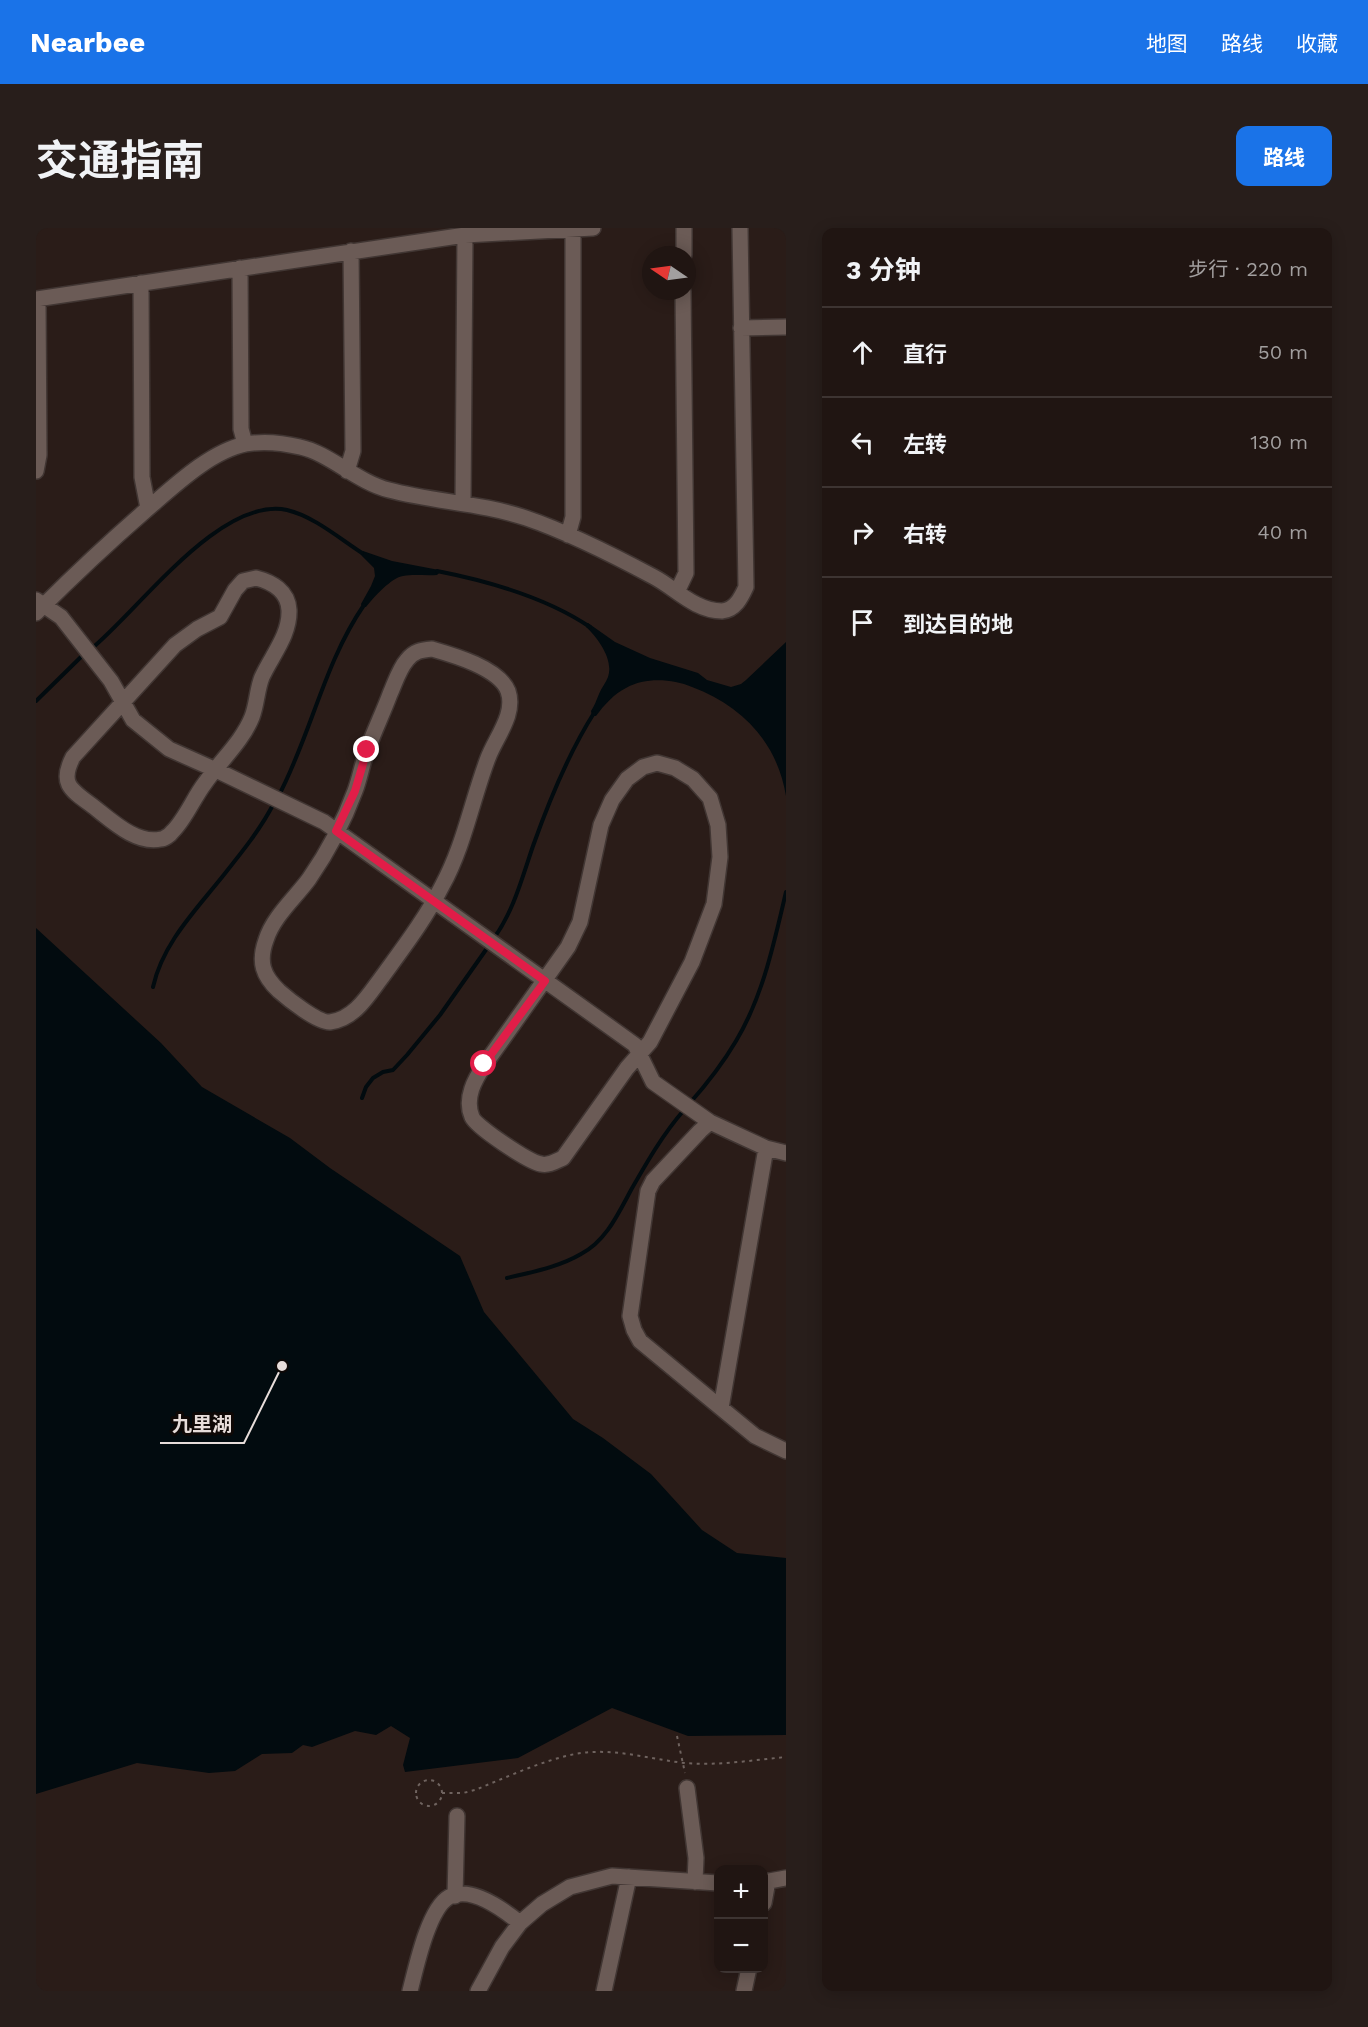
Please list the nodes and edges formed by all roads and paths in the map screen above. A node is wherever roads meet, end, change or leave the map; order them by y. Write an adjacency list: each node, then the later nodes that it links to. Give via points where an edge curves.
1 (592, 228): 4 (street)
2 (684, 228): 6 (street)
3 (740, 228): 13 (street)
4 (573, 229): 5 (street); 19 (street, via 573,517)
5 (465, 236): 7 (street); 17 (street)
6 (684, 246)
7 (351, 251): 8 (street); 16 (street, via 353,451)
8 (240, 268): 9 (street); 14 (street, via 241,429)
9 (141, 283): 10 (street); 18 (street, via 142,477)
10 (37, 299): 15 (street)
11 (683, 300): 20 (street, via 686,573)
12 (786, 327): 13 (street)
13 (741, 328): 20 (street, via 746,587 734,607 722,611 691,602)
14 (245, 444): 16 (street, via 273,442 303,447); 18 (street, via 219,454)
15 (36, 471)
16 (347, 471): 17 (street, via 388,490)
17 (464, 503): 19 (street, via 526,518)
18 (148, 508): 21 (street)
19 (568, 535): 20 (street)
20 (677, 592)
21 (39, 606): 22 (street, via 61,617)
22 (124, 703): 23 (street, via 133,720 169,749); 23 (street, via 73,757 67,769 66,781 83,800 131,834 146,840 162,839 173,831); 23 (street, via 175,645 220,617 243,581 256,578 272,582 289,608 287,624 262,679 252,718)
23 (216, 770): 24 (street)
24 (336, 831): 25 (street); 25 (street, via 310,877 266,938 262,953 262,969 267,979 317,1019 329,1022 360,1007); 25 (street, via 406,660 417,651 432,649 466,659 498,678 507,690 510,705 504,726)
25 (434, 901): 26 (street)
26 (545, 981): 27 (street, via 635,1045); 27 (street, via 473,1083 469,1101 472,1117 481,1128 532,1161 551,1164 563,1158); 27 (street, via 580,922 601,825 627,779 643,767 657,763 693,779 710,798 718,825 720,857 714,904 692,962)
27 (640, 1054): 28 (street, via 653,1082)
28 (711, 1122): 29 (street); 30 (street, via 653,1181 648,1191 630,1316 640,1341)
29 (779, 1148): 30 (street)
30 (721, 1408): 31 (street, via 755,1436)
31 (786, 1451)
32 (677, 1736): 34 (path)
33 (786, 1757): 34 (path)
34 (684, 1763): 35 (path); 36 (path, via 623,1752 575,1754 475,1790)
35 (687, 1788): 41 (street, via 696,1858)
36 (442, 1793): 36 (path, via 440,1785 429,1780 418,1786 416,1794 420,1802 428,1805 439,1801)
37 (457, 1816): 43 (street)
38 (629, 1877): 41 (street); 44 (street, via 612,1876 570,1887); 48 (street)
39 (786, 1878): 40 (street)
40 (768, 1881)
41 (695, 1882): 42 (street)
42 (714, 1883)
43 (455, 1896): 44 (street, via 462,1893 501,1907); 46 (street, via 439,1907 429,1926)
44 (520, 1923): 47 (street)
45 (748, 1973): 49 (street)
46 (410, 1991)
47 (478, 1991)
48 (603, 1991)
49 (744, 1991)

